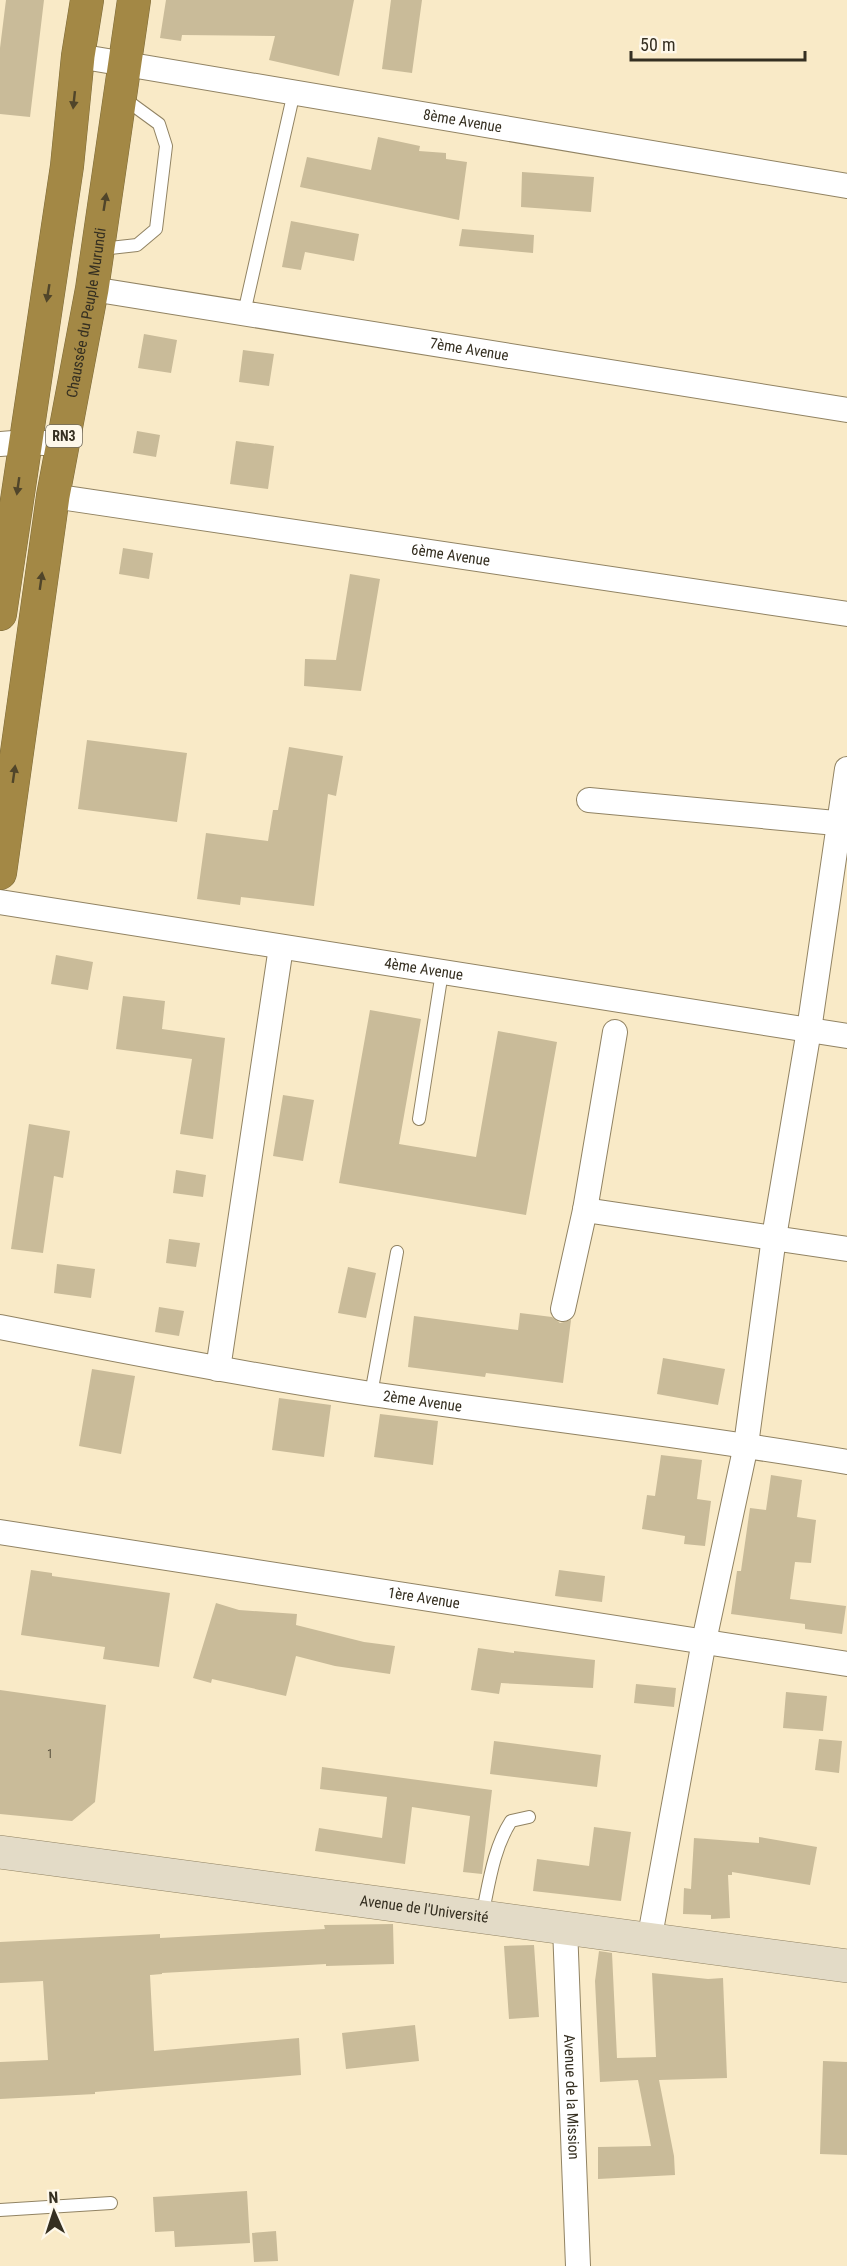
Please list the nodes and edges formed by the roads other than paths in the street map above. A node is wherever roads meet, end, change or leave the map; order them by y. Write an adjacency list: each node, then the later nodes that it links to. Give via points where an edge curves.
1 (87, 0): 3 (highway, RN3)
2 (134, 0): 4 (highway, Chaussée du Peuple Murundi / RN3)
3 (78, 56): 4 (street, 8ème Avenue); 12 (highway, RN3, one-way to 12, via 67,166)
4 (126, 64): 5 (street, 8ème Avenue); 6 (highway, Chaussée du Peuple Murundi / RN3)
5 (294, 92): 7 (street, 8ème Avenue); 10 (lane)
6 (121, 97): 8 (highway, Chaussée du Peuple Murundi / RN3, one-way to 6); 8 (lane, via 159,124 166,146 156,229 137,245)
7 (847, 186)
8 (98, 250): 9 (highway, Chaussée du Peuple Murundi / RN3)
9 (92, 289): 10 (street, 7ème Avenue); 13 (highway, Chaussée du Peuple Murundi / RN3)
10 (244, 313): 11 (street, 7ème Avenue)
11 (847, 410)
12 (13, 443): 13 (street); 15 (highway, RN3, one-way to 15)
13 (62, 444): 14 (highway, Chaussée du Peuple Murundi / RN3)
14 (53, 496): 16 (street, 6ème Avenue); 20 (highway, Chaussée du Peuple Murundi / RN3, one-way to 14)
15 (0, 614)
16 (847, 614)
17 (847, 769): 19 (street)
18 (589, 800): 19 (street)
19 (844, 824): 24 (street)
20 (0, 873)
21 (0, 902): 22 (street, 4ème Avenue)
22 (281, 947): 23 (street, 4ème Avenue); 34 (street)
23 (442, 972): 24 (street, 4ème Avenue); 27 (lane)
24 (809, 1030): 26 (street, 4ème Avenue); 29 (street)
25 (615, 1032): 28 (street)
26 (847, 1036)
27 (420, 1119)
28 (585, 1210): 29 (street); 32 (street)
29 (774, 1237): 30 (street); 36 (street)
30 (847, 1249)
31 (397, 1252): 35 (lane)
32 (563, 1309)
33 (0, 1327): 34 (street, 2ème Avenue)
34 (218, 1369): 35 (street, 2ème Avenue)
35 (371, 1394): 36 (street, 2ème Avenue)
36 (746, 1445): 37 (street, 2ème Avenue); 39 (street)
37 (847, 1462)
38 (0, 1532): 39 (street, 1ère Avenue)
39 (704, 1641): 40 (street, 1ère Avenue); 45 (street)
40 (847, 1664)
41 (529, 1817): 43 (lane, via 511,1821 503,1833)
42 (0, 1852): 43 (street, Avenue de l'Université)
43 (482, 1916): 44 (street, Avenue de l'Université)
44 (565, 1927): 45 (street, Avenue de l'Université); 49 (street, Avenue de la Mission)
45 (649, 1941): 46 (street, Avenue de l'Université)
46 (847, 1966)
47 (111, 2203): 48 (lane)
48 (0, 2210)
49 (578, 2266)

